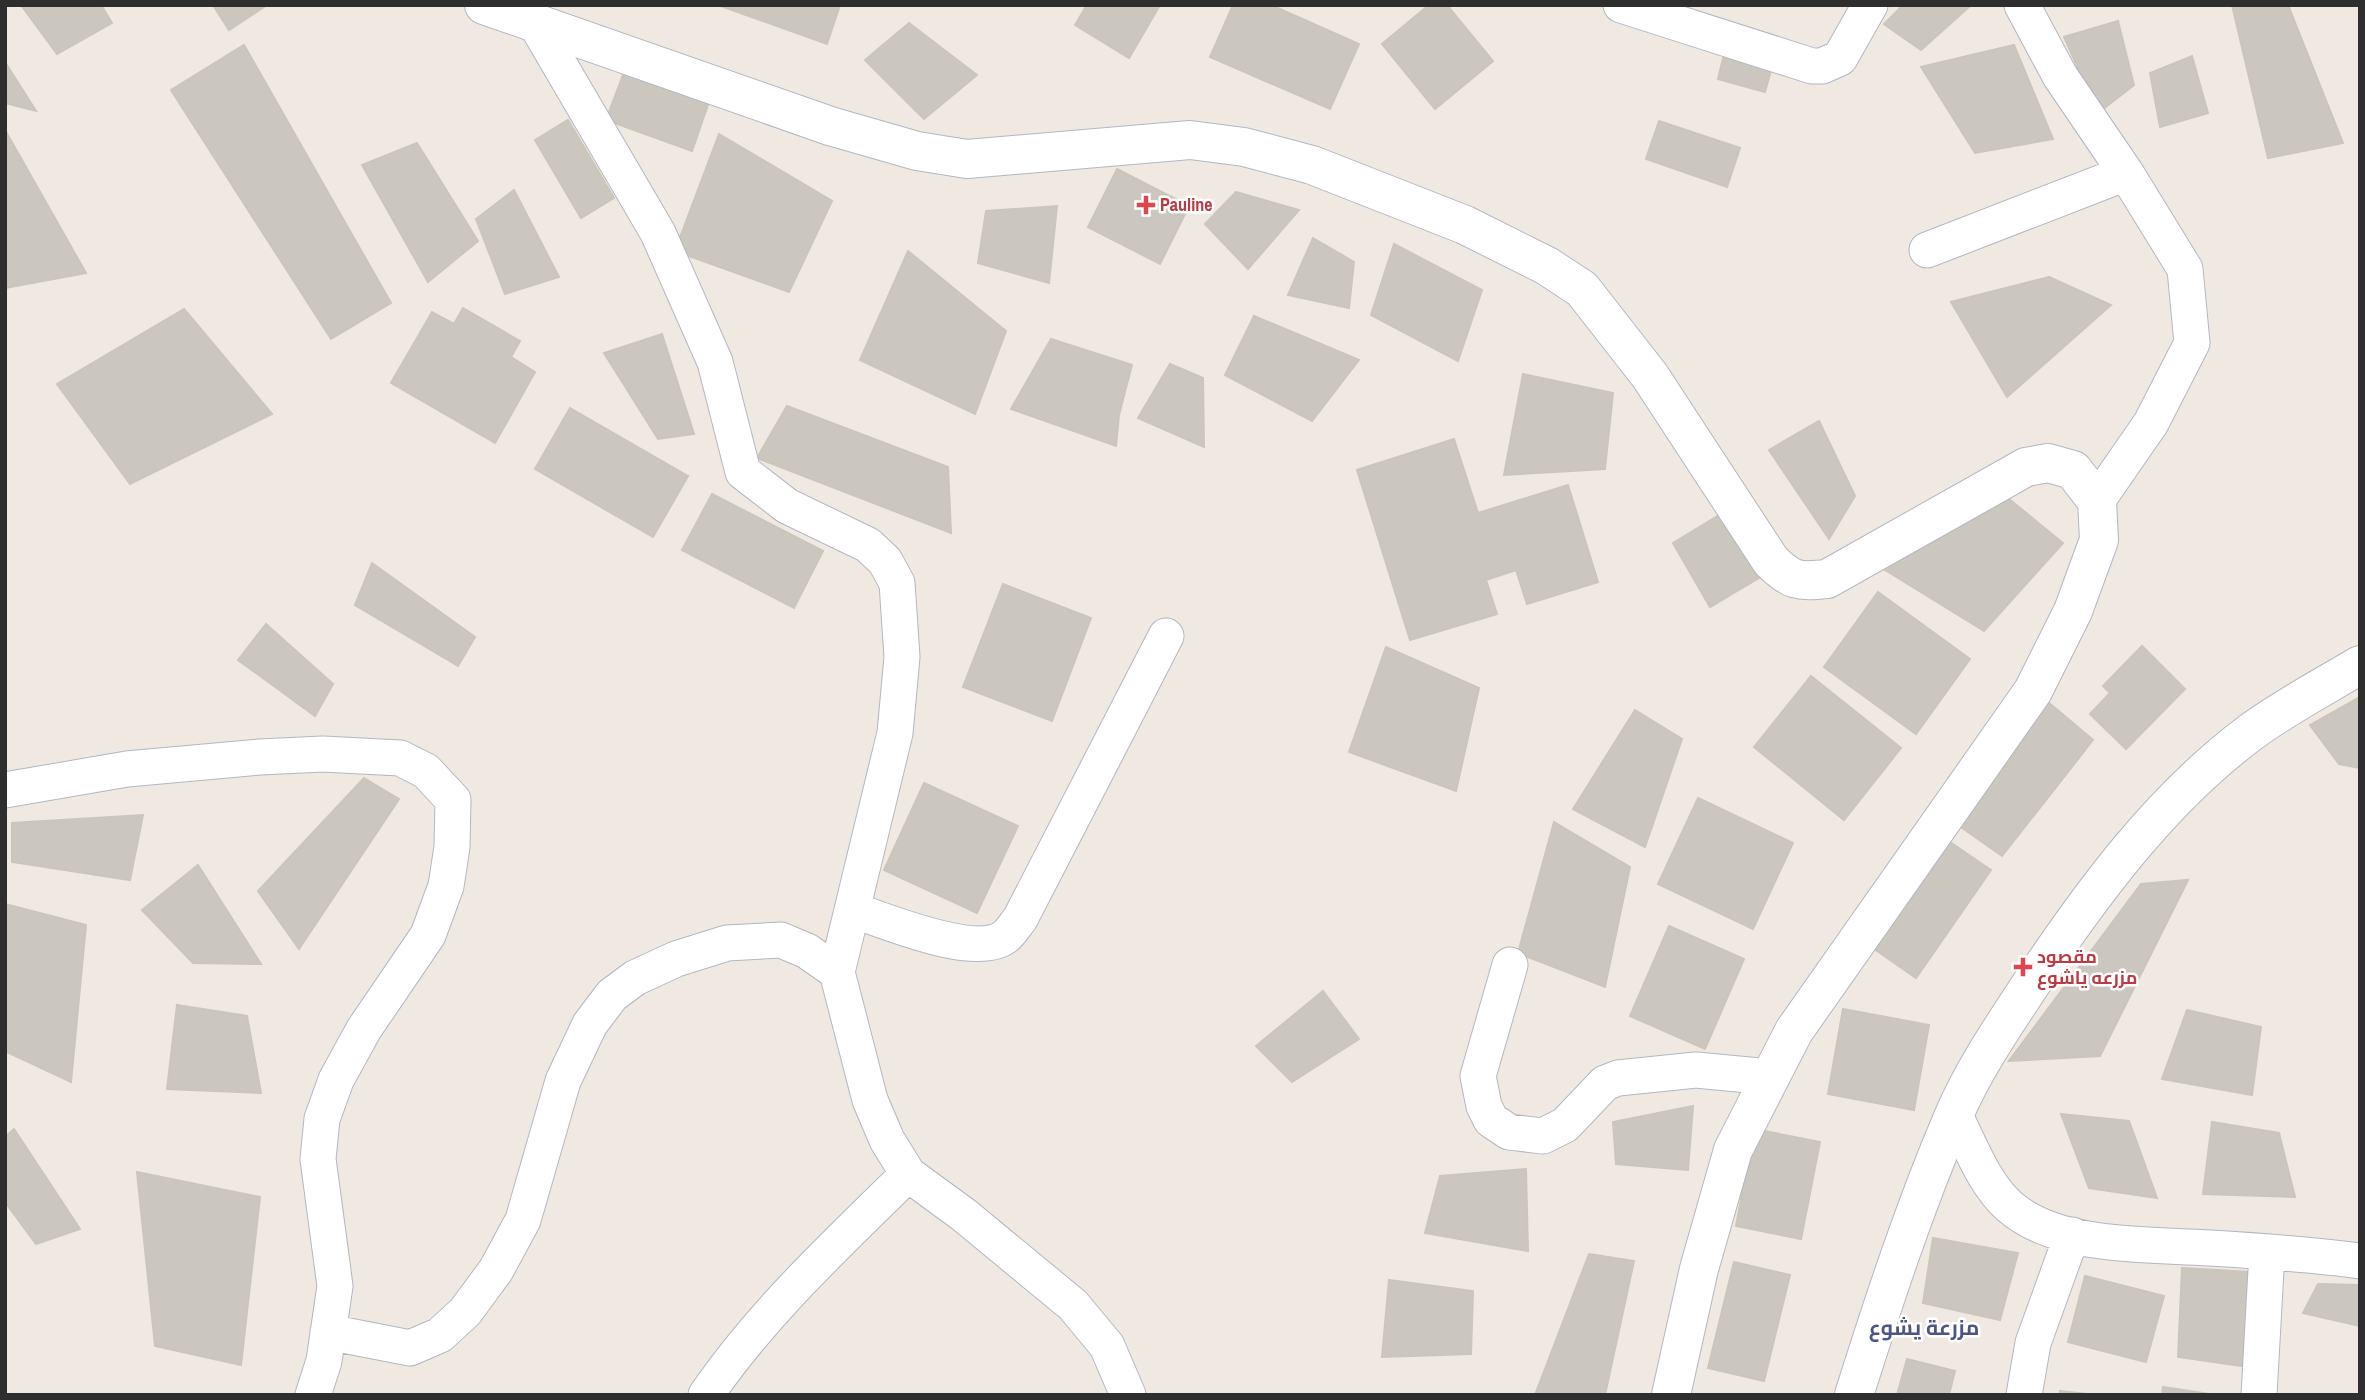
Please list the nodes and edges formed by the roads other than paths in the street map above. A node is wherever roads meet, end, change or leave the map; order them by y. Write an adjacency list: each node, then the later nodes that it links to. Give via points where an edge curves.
1 (484, 5): 5 (street)
2 (1621, 5): 3 (street, via 1812,66 1840,58)
3 (1870, 5)
4 (2022, 5): 6 (street, via 2060,76)
5 (534, 21): 8 (street, via 830,126 917,151 967,159 1190,140 1244,147 1312,165 1465,225 1582,289 1650,376 1771,561 1802,582 1826,579 2026,467 2048,463 2073,471); 12 (street, via 658,233 715,362 743,472 787,506 868,545 886,561 897,583 902,657 895,733)
6 (2126, 173): 7 (street); 8 (street, via 2185,269 2192,343 2151,423)
7 (1927, 250)
8 (2097, 501): 15 (street, via 2099,540 2073,611 2034,691 1794,1031)
9 (1166, 636): 12 (street, via 1020,919 1005,937 987,944 955,943)
10 (2360, 666): 16 (street, via 2250,733 2146,831 2072,922 1983,1056)
11 (5, 790): 21 (street, via 127,769 323,754 400,758 426,771 453,800 446,886 428,935 364,1029 336,1080 322,1119 318,1159 335,1286)
12 (853, 910): 14 (street)
13 (1510, 965): 15 (street, via 1478,1076 1490,1120 1508,1132 1543,1136 1565,1125 1605,1083 1618,1077 1696,1070)
14 (837, 972): 17 (street, via 870,1100); 21 (street, via 781,940 727,943 635,978 612,995 590,1024 563,1082 523,1220 496,1270 464,1312 440,1335 410,1348)
15 (1770, 1077): 25 (street, via 1733,1150 1699,1269)
16 (1954, 1114): 18 (street, via 2008,1205 2041,1227); 26 (street, via 1891,1276)
17 (908, 1174): 23 (street, via 800,1280 735,1353); 24 (street, via 1073,1305 1107,1346)
18 (2072, 1235): 19 (street); 27 (street, via 2033,1343)
19 (2267, 1252): 20 (street); 28 (street)
20 (2360, 1261)
21 (328, 1332): 22 (street)
22 (313, 1395)
23 (706, 1395)
24 (1128, 1395)
25 (1671, 1395)
26 (1854, 1395)
27 (2024, 1395)
28 (2259, 1395)

